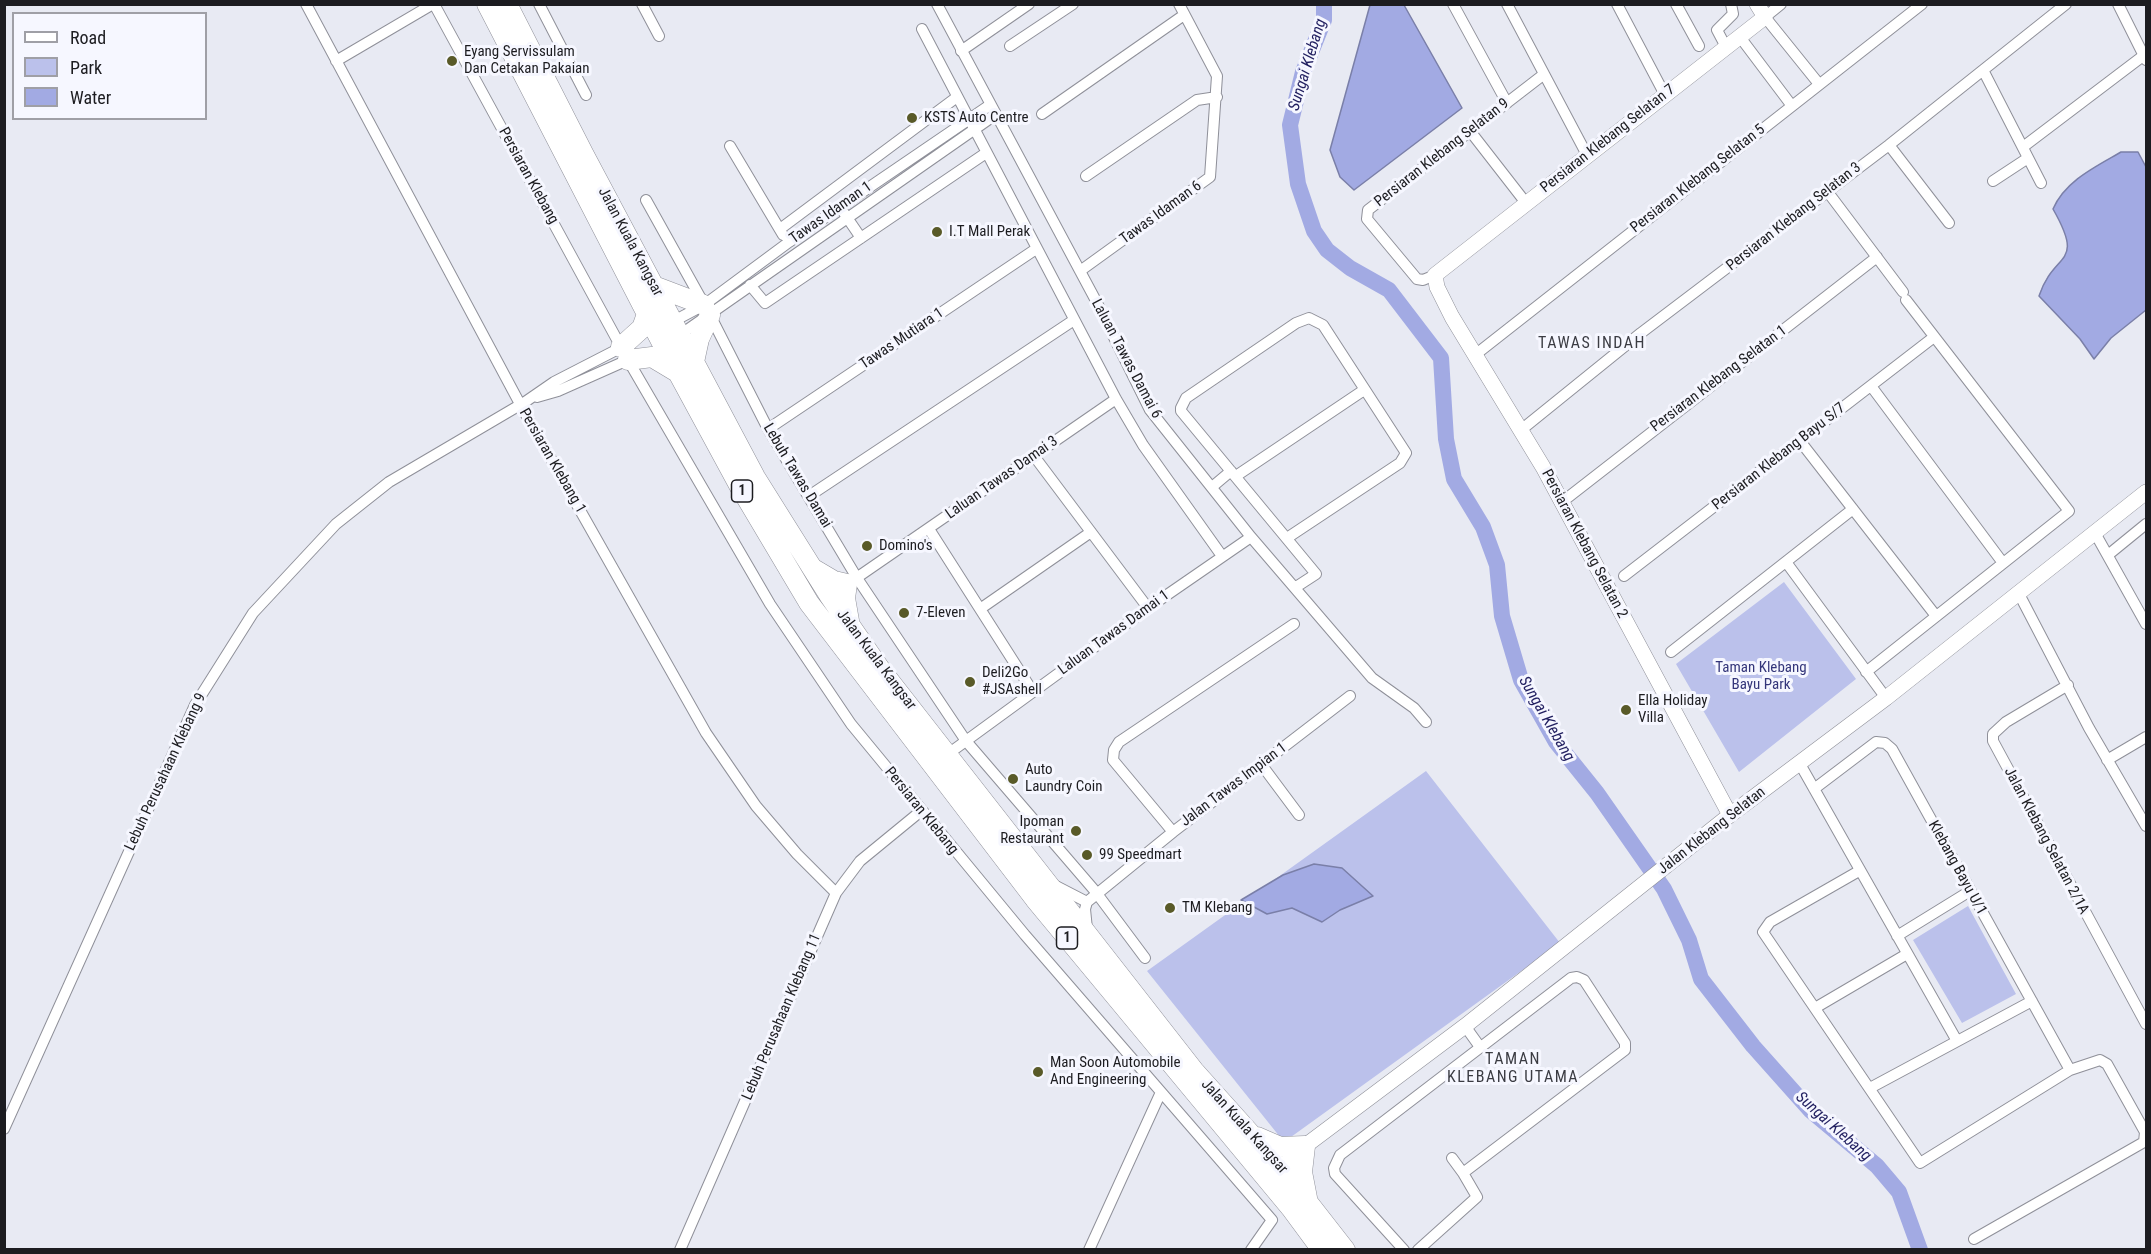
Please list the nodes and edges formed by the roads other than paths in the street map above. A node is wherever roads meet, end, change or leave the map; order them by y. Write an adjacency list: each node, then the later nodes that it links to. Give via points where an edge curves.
1 (306, 4): 30 (street, Persiaran Klebang 1)
2 (434, 4): 30 (street); 72 (street, Persiaran Klebang)
3 (487, 4): 70 (highway, Jalan Kuala Kangsar / 1)
4 (507, 4): 67 (highway, Jalan Kuala Kangsar / 1)
5 (539, 4): 34 (street)
6 (937, 4): 28 (street, Laluan Tawas Damai 6)
7 (1029, 4): 28 (street)
8 (1072, 4): 25 (street)
9 (1179, 4): 21 (street, Tawas Idaman 6)
10 (1453, 4): 38 (street)
11 (1507, 4): 32 (street)
12 (1617, 4): 35 (street)
13 (1676, 4): 26 (street)
14 (1731, 4): 27 (street, via 1733,14 1717,30)
15 (1781, 4): 20 (street, Persiaran Klebang Selatan 7)
16 (1922, 4): 33 (street, Persiaran Klebang Selatan 5)
17 (2066, 4): 31 (street, Persiaran Klebang Selatan 3)
18 (2118, 4): 29 (street)
19 (646, 6): 23 (street)
20 (1761, 11): 24 (street, Persiaran Klebang Selatan 7); 33 (street)
21 (1184, 15): 37 (street, Tawas Idaman 6, via 1216,72); 41 (street)
22 (922, 29): 36 (street, Laluan Tawas Damai 6)
23 (659, 36)
24 (1740, 37): 27 (street, Persiaran Klebang Selatan 7); 39 (street)
25 (1010, 46)
26 (1699, 46)
27 (1726, 47): 35 (street, Persiaran Klebang Selatan 7)
28 (961, 51): 40 (street, Laluan Tawas Damai 6)
29 (2145, 58): 46 (street)
30 (336, 61): 78 (street, Persiaran Klebang 1)
31 (1983, 70): 44 (street, Persiaran Klebang Selatan 3); 46 (street)
32 (1543, 75): 38 (street, Persiaran Klebang Selatan 9); 48 (street)
33 (1819, 84): 39 (street, Persiaran Klebang Selatan 5)
34 (586, 95)
35 (1665, 95): 48 (street, Persiaran Klebang Selatan 7)
36 (957, 97): 42 (street, Laluan Tawas Damai 6); 59 (street)
37 (1217, 97): 50 (street, via 1197,100); 64 (street, Tawas Idaman 6, via 1209,179)
38 (1506, 103): 43 (street, Persiaran Klebang Selatan 9)
39 (1792, 106): 73 (street, Persiaran Klebang Selatan 5)
40 (992, 110): 42 (street, Tawas Idaman 1); 64 (street, Laluan Tawas Damai 6)
41 (1042, 114)
42 (970, 125): 47 (street, Laluan Tawas Damai 6); 56 (street, Tawas Idaman 1); 57 (street, Tawas Idaman 1)
43 (1470, 131): 55 (street); 65 (street, Persiaran Klebang Selatan 9, via 1368,210 1367,216 1416,279)
44 (1889, 145): 53 (street, Persiaran Klebang Selatan 3); 58 (street)
45 (730, 146): 59 (street)
46 (2023, 147): 49 (street)
47 (986, 153): 60 (street); 62 (street, Laluan Tawas Damai 6)
48 (1587, 155): 55 (street, Persiaran Klebang Selatan 7)
49 (2028, 158): 51 (street); 52 (street)
50 (1086, 176)
51 (1993, 181)
52 (2041, 183)
53 (1827, 191): 63 (street); 80 (street, Persiaran Klebang Selatan 3)
54 (646, 200): 68 (street, Lebuh Tawas Damai)
55 (1526, 203): 65 (street, Persiaran Klebang Selatan 7)
56 (840, 207): 57 (street); 61 (street, Tawas Idaman 1)
57 (847, 217): 60 (street); 66 (street, Tawas Idaman 1)
58 (1949, 223)
59 (780, 229): 61 (street)
60 (861, 237): 66 (street, via 765,303)
61 (789, 242): 68 (street, Tawas Idaman 1)
62 (1036, 249): 69 (street, Laluan Tawas Damai 6); 79 (street, Tawas Mutiara 1)
63 (1877, 257): 71 (street); 87 (street, Persiaran Klebang Selatan 1)
64 (1080, 272): 84 (street, Laluan Tawas Damai 6, via 1150,410)
65 (1435, 276): 73 (street, Persiaran Klebang Selatan 2, via 1452,317)
66 (750, 285): 68 (street, Tawas Idaman 1)
67 (654, 286): 68 (highway); 70 (highway, Jalan Kuala Kangsar / 1)
68 (707, 310): 70 (street, Tawas Idaman 1); 74 (highway); 79 (street, Lebuh Tawas Damai)
69 (1074, 320): 77 (street, Laluan Tawas Damai 6); 86 (street)
70 (664, 329): 72 (street, Lebuh Perusahaan Klebang 9); 72 (highway, via 642,328); 74 (highway, Jalan Kuala Kangsar / 1)
71 (1934, 338): 75 (street, Persiaran Klebang Bayu S/7); 98 (street, via 2069,511)
72 (625, 353): 74 (highway); 78 (street, Lebuh Perusahaan Klebang 9, via 570,372); 125 (street, Persiaran Klebang, via 770,604 851,724)
73 (1475, 355): 80 (street, Persiaran Klebang Selatan 2)
74 (686, 368): 99 (highway, Jalan Kuala Kangsar / 1, via 740,488)
75 (1871, 386): 81 (street, Persiaran Klebang Bayu S/7); 98 (street)
76 (1364, 390): 83 (street); 83 (street, via 1323,325 1309,318 1286,329 1186,398 1182,405 1182,411); 94 (street, via 1405,449 1405,456)
77 (1116, 399): 82 (street, Laluan Tawas Damai 3); 96 (street, Laluan Tawas Damai 6, via 1143,445)
78 (520, 404): 133 (street, Persiaran Klebang 1, via 706,733 756,806); 150 (street, Lebuh Perusahaan Klebang 9, via 370,495 336,524 253,614 195,705)
79 (768, 429): 86 (street, Lebuh Tawas Damai)
80 (1521, 430): 87 (street, Persiaran Klebang Selatan 2)
81 (1800, 441): 88 (street); 100 (street, Persiaran Klebang Bayu S/7)
82 (1034, 456): 90 (street, Laluan Tawas Damai 3); 91 (street)
83 (1234, 474): 84 (street); 94 (street)
84 (1212, 487): 93 (street, Laluan Tawas Damai 6)
85 (2146, 492): 92 (street, Jalan Klebang Selatan)
86 (809, 496): 101 (street, Lebuh Tawas Damai)
87 (1562, 502): 127 (street, Persiaran Klebang Selatan 2)
88 (1853, 509): 97 (street); 107 (street)
89 (2146, 524): 95 (street)
90 (928, 529): 101 (street, Laluan Tawas Damai 3); 106 (street)
91 (1091, 532): 105 (street); 106 (street)
92 (2095, 533): 95 (street); 103 (street, Jalan Klebang Selatan)
93 (1251, 537): 96 (street, Laluan Tawas Damai 1); 102 (street, Laluan Tawas Damai 6)
94 (1287, 538): 102 (street, via 1316,574)
95 (2108, 555): 109 (street)
96 (1222, 556): 105 (street, Laluan Tawas Damai 1)
97 (1786, 562): 111 (street); 112 (street)
98 (2003, 563): 107 (street)
99 (801, 572): 101 (highway, via 834,581); 104 (highway, via 815,594); 110 (highway, Jalan Kuala Kangsar / 1)
100 (1624, 576)
101 (852, 581): 104 (street, Laluan Tawas Damai 3); 110 (highway, via 845,598); 119 (street, Lebuh Tawas Damai)
102 (1296, 587): 117 (street, Laluan Tawas Damai 6, via 1372,678 1414,708)
103 (2018, 592): 113 (street); 116 (street, Jalan Klebang Selatan)
104 (829, 595): 110 (highway, Jalan Kuala Kangsar / 1)
105 (1148, 608): 114 (street, Laluan Tawas Damai 1)
106 (980, 609): 114 (street)
107 (1936, 616): 112 (street)
108 (1294, 624): 129 (street, via 1119,742 1114,750 1113,760)
109 (2146, 624)
110 (842, 633): 120 (highway, Jalan Kuala Kangsar / 1); 149 (highway, Jalan Kuala Kangsar / 1, via 1035,899)
111 (1671, 652)
112 (1866, 672): 116 (street)
113 (2068, 685): 121 (street); 142 (street, Jalan Klebang Selatan 2/1A, via 2006,722 1993,734 1993,741)
114 (1033, 692): 119 (street, Laluan Tawas Damai 1)
115 (1350, 696): 122 (street, Jalan Tawas Impian 1)
116 (1886, 698): 123 (street, Jalan Klebang Selatan)
117 (1426, 722)
118 (2146, 737): 121 (street)
119 (966, 741): 120 (street, Laluan Tawas Damai 1); 134 (street, Lebuh Tawas Damai)
120 (948, 754): 131 (highway, Jalan Kuala Kangsar / 1)
121 (2107, 760): 128 (street)
122 (1261, 764): 126 (street); 129 (street, Jalan Tawas Impian 1)
123 (1800, 764): 124 (street); 127 (street, Jalan Klebang Selatan)
124 (1815, 789): 130 (street); 132 (street, Klebang Bayu U/1, via 1876,742 1885,743 1892,749)
125 (921, 811): 133 (street, Lebuh Perusahaan Klebang 11, via 860,861); 148 (street, Persiaran Klebang)
126 (1299, 815)
127 (1730, 815): 143 (street, Jalan Klebang Selatan)
128 (2146, 826)
129 (1173, 832): 134 (street, Jalan Tawas Impian 1)
130 (1859, 871): 137 (street); 141 (street, via 1762,932)
131 (1047, 881): 135 (street); 136 (highway, Jalan Kuala Kangsar / 1)
132 (1970, 891): 137 (street); 140 (street, Klebang Bayu U/1)
133 (836, 893): 158 (street, Lebuh Perusahaan Klebang 11)
134 (1098, 894): 135 (street, Jalan Tawas Impian 1); 139 (street, Lebuh Tawas Damai)
135 (1087, 902): 136 (street)
136 (1087, 932): 151 (highway, Jalan Kuala Kangsar / 1, via 1194,1071)
137 (1898, 936): 138 (street)
138 (1907, 954): 141 (street); 144 (street)
139 (1145, 957)
140 (2032, 1001): 144 (street); 146 (street, Klebang Bayu U/1)
141 (1815, 1008): 147 (street)
142 (2146, 1024)
143 (1465, 1026): 145 (street); 152 (street, Jalan Klebang Selatan)
144 (1957, 1041): 147 (street)
145 (1480, 1047): 155 (street, via 1577,977 1588,985 1626,1047); 163 (street, via 1336,1161 1335,1174)
146 (2070, 1070): 147 (street, via 1920,1163); 157 (street, via 2100,1060 2107,1064 2145,1132 2144,1142)
147 (1870, 1088)
148 (1161, 1092): 159 (street); 160 (street, Persiaran Klebang, via 1272,1220)
149 (1199, 1097): 154 (highway, via 1209,1102 1251,1150); 156 (highway, Jalan Kuala Kangsar / 1)
150 (4, 1129)
151 (1251, 1134): 152 (highway, via 1280,1146); 154 (highway, Jalan Kuala Kangsar / 1)
152 (1305, 1146): 154 (street, Jalan Klebang Selatan); 156 (highway)
153 (1452, 1158): 155 (street)
154 (1280, 1170): 156 (highway)
155 (1463, 1173): 164 (street, via 1477,1197)
156 (1303, 1208): 161 (highway, Jalan Kuala Kangsar / 1); 162 (highway, Jalan Kuala Kangsar / 1)
157 (1974, 1239)
158 (680, 1250)
159 (1089, 1250)
160 (1251, 1250)
161 (1322, 1250)
162 (1345, 1250)
163 (1404, 1250)
164 (1418, 1250)

